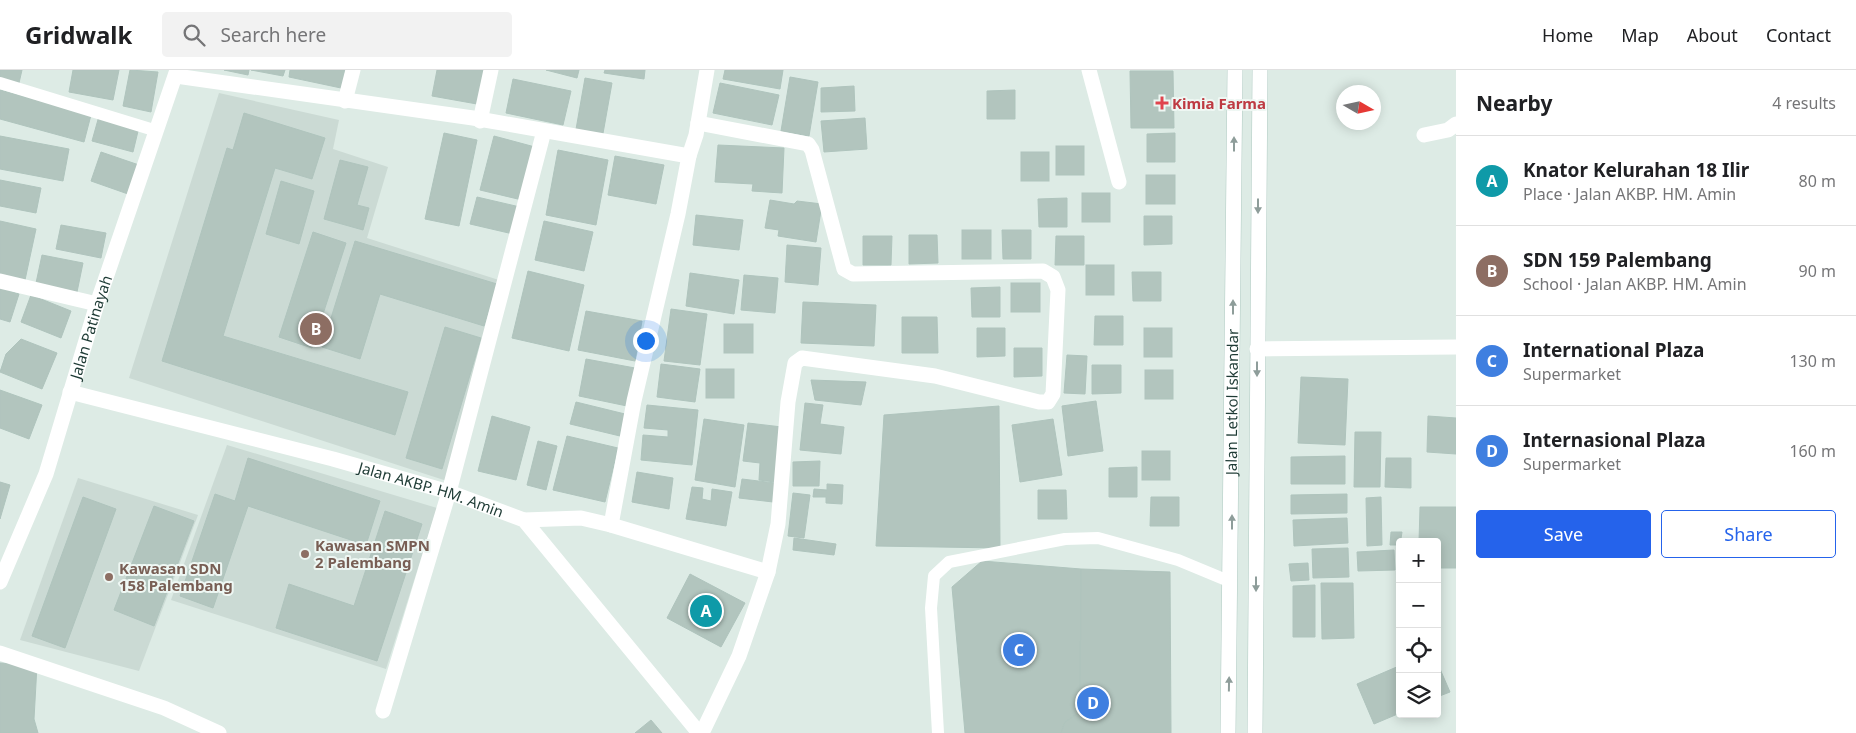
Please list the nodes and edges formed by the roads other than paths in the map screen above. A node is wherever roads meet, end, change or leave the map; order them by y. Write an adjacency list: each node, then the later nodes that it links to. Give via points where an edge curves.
1 (353, 70): 9 (street)
2 (491, 70): 10 (street)
3 (707, 70): 11 (street)
4 (1089, 70): 17 (street)
5 (1235, 70): 28 (street, Jalan Letkol Iskandar, one-way to 5)
6 (1260, 70): 21 (street, Jalan Letkol Iskandar, one-way to 21)
7 (176, 73): 9 (street); 13 (street, Jalan Patinayah)
8 (0, 83): 13 (lane)
9 (345, 102): 10 (street)
10 (480, 121): 14 (street)
11 (698, 123): 16 (street); 26 (street, via 808,144 844,269 853,274 1043,271 1053,277 1058,290 1053,394 1048,402 935,376 802,358 795,363 788,402 778,524)
12 (1456, 124): 15 (street, via 1448,130)
13 (157, 131): 19 (street, Jalan Patinayah)
14 (544, 131): 16 (street); 23 (street)
15 (1424, 135)
16 (689, 156): 25 (street, via 634,401)
17 (1119, 182)
18 (0, 281): 19 (street)
19 (97, 304): 22 (street, Jalan Patinayah)
20 (1456, 347): 21 (street)
21 (1257, 349): 35 (street, Jalan Letkol Iskandar, one-way to 35)
22 (70, 392): 23 (street, Jalan AKBP. HM. Amin); 27 (street, Jalan Patinayah, via 46,474)
23 (449, 492): 24 (street, Jalan AKBP. HM. Amin); 30 (street)
24 (524, 520): 25 (street, via 581,518); 32 (street, Jalan AKBP. HM. Amin)
25 (611, 525): 26 (street)
26 (768, 572): 32 (street, via 739,656)
27 (0, 582)
28 (1231, 582): 33 (lane, via 1178,560 1098,538 1065,539 949,562 934,576 931,608); 34 (street, Jalan Letkol Iskandar, one-way to 28)
29 (0, 653): 31 (street, via 164,708)
30 (382, 711)
31 (220, 733)
32 (700, 733)
33 (938, 733)
34 (1228, 733)
35 (1255, 733)

